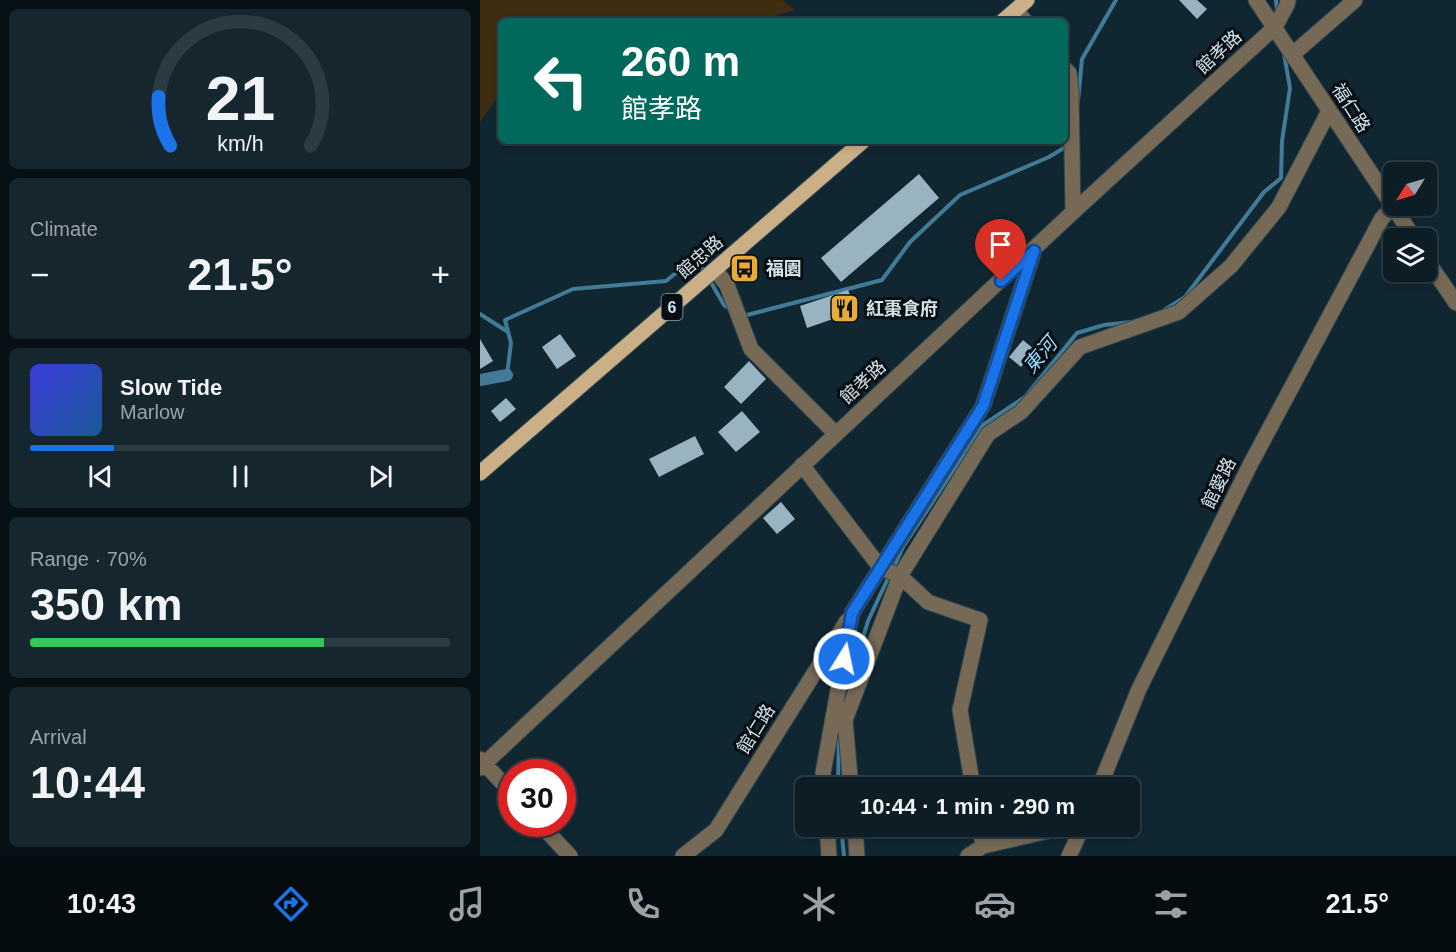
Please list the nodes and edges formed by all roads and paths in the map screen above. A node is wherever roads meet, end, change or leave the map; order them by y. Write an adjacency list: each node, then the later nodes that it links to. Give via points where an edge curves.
1 (1256, 0): 6 (street, 福仁路)
2 (1288, 0): 6 (street)
3 (1354, 0): 7 (street)
4 (1023, 10): 5 (main road)
5 (1008, 18)
6 (1275, 27): 7 (street, 福仁路); 12 (street, 館孝路)
7 (1293, 54): 9 (street, 福仁路)
8 (1068, 73): 12 (street)
9 (1329, 111): 11 (street, 福仁路); 22 (street, via 1279,207 1231,266 1179,312 1080,347 1021,412 988,434)
10 (860, 144): 15 (main road, 館忠路 / 6)
11 (1383, 190)
12 (1073, 212): 14 (street, 館孝路)
13 (1384, 216): 28 (street, 館愛路, via 1250,465 1139,689)
14 (1034, 251): 18 (street, 館孝路); 21 (street, 館仁路, via 983,406)
15 (715, 270): 18 (street, via 727,285 751,349); 20 (main road, 館忠路 / 6)
16 (1437, 275): 17 (street)
17 (1456, 303)
18 (836, 434): 19 (street, 館孝路)
19 (802, 465): 21 (street); 24 (street, 館孝路)
20 (480, 473)
21 (880, 567): 22 (street); 23 (street, 館仁路)
22 (900, 576): 26 (street, via 845,720); 27 (street, via 928,602 980,620 960,711)
23 (852, 613): 25 (street); 38 (street, 館仁路, via 716,830)
24 (481, 764): 29 (street)
25 (823, 777)
26 (850, 777)
27 (971, 777)
28 (1103, 777)
29 (498, 780)
30 (552, 837): 37 (street)
31 (828, 837): 39 (street)
32 (856, 837): 40 (street)
33 (982, 837): 36 (street)
34 (1022, 837): 36 (street)
35 (1078, 837): 42 (street)
36 (983, 846): 41 (street)
37 (570, 856)
38 (683, 856)
39 (829, 856)
40 (857, 856)
41 (968, 856)
42 (1069, 856)

